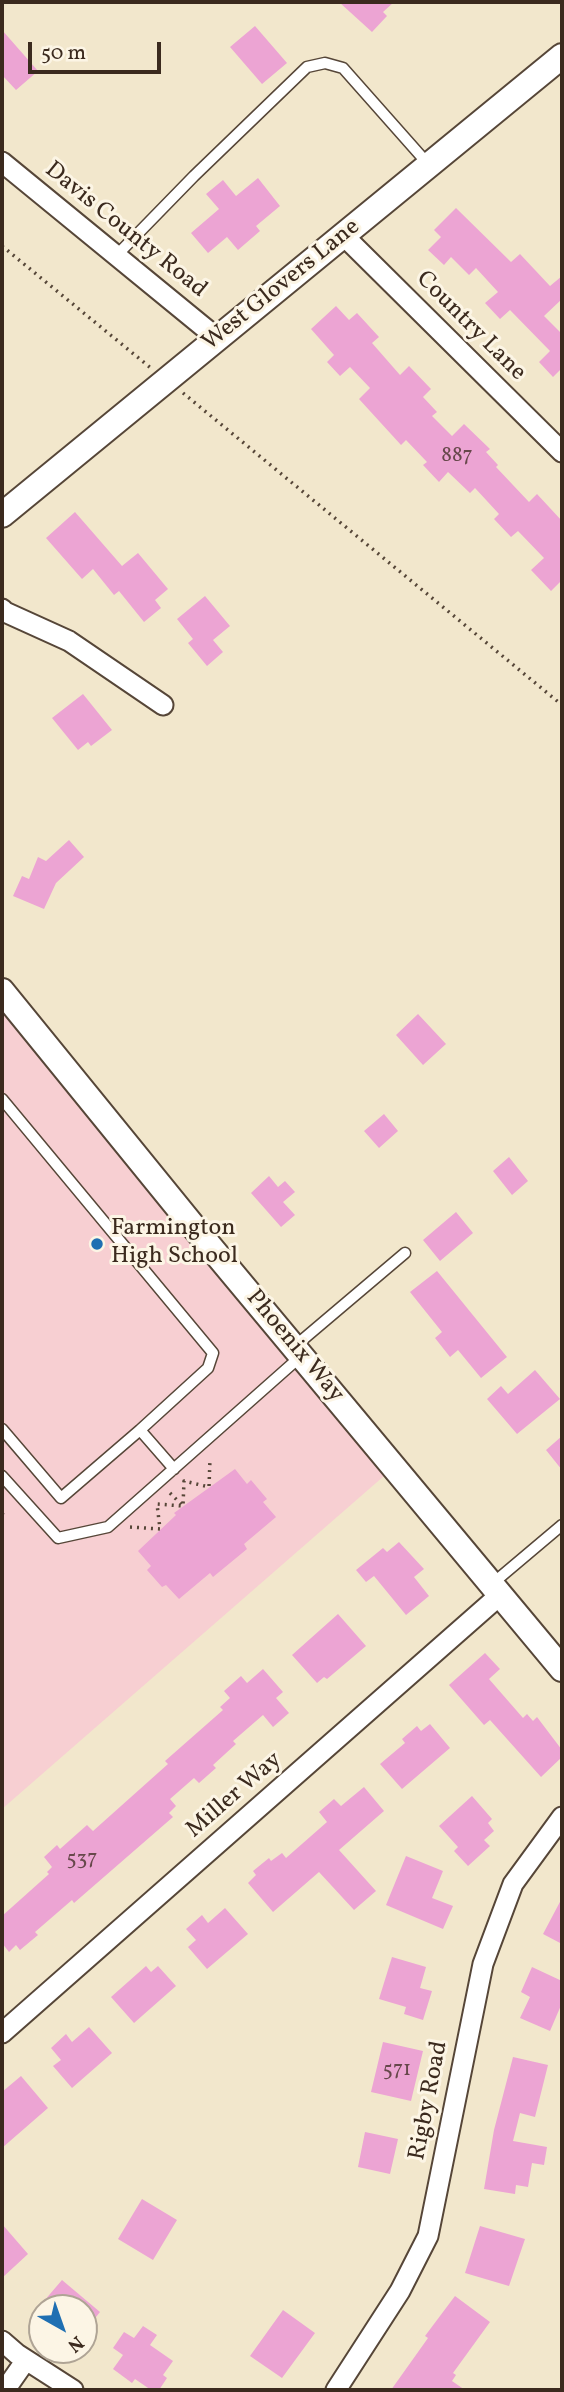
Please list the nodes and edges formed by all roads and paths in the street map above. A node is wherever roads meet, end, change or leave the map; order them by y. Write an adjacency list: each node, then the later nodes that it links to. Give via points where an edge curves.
1 (562, 56): 3 (street, West Glovers Lane)
2 (2, 162): 6 (street, Davis County Road)
3 (430, 167): 4 (street, West Glovers Lane); 6 (lane, via 343,68 325,63 307,67)
4 (344, 236): 7 (street, West Glovers Lane); 9 (street, Country Lane)
5 (2, 246): 8 (path)
6 (116, 256): 7 (street, Davis County Road)
7 (217, 338): 8 (street, West Glovers Lane)
8 (166, 380): 10 (street, West Glovers Lane); 13 (path)
9 (562, 452)
10 (2, 515)
11 (2, 609): 12 (street, via 69,640)
12 (163, 705)
13 (562, 705)
14 (2, 991): 17 (street, Phoenix Way)
15 (2, 1099): 19 (lane, via 214,1353 208,1368)
16 (405, 1253): 17 (lane)
17 (298, 1352): 21 (lane); 27 (street, Phoenix Way)
18 (2, 1429): 19 (lane, via 61,1497)
19 (140, 1430): 21 (lane)
20 (210, 1458): 24 (path, via 209,1488 184,1481)
21 (174, 1469): 22 (lane, via 108,1527 58,1538)
22 (2, 1476)
23 (170, 1493): 24 (path)
24 (183, 1506): 26 (path, via 157,1504 160,1529)
25 (562, 1525): 27 (lane)
26 (130, 1527)
27 (496, 1589): 28 (street, Phoenix Way); 30 (street, Miller Way)
28 (562, 1669)
29 (562, 1817): 35 (street, Rigby Road, via 513,1884 483,1964 428,2236 400,2291)
30 (2, 2034)
31 (2, 2341): 32 (street)
32 (26, 2360): 33 (street); 34 (street)
33 (5, 2390)
34 (73, 2390)
35 (336, 2390)

